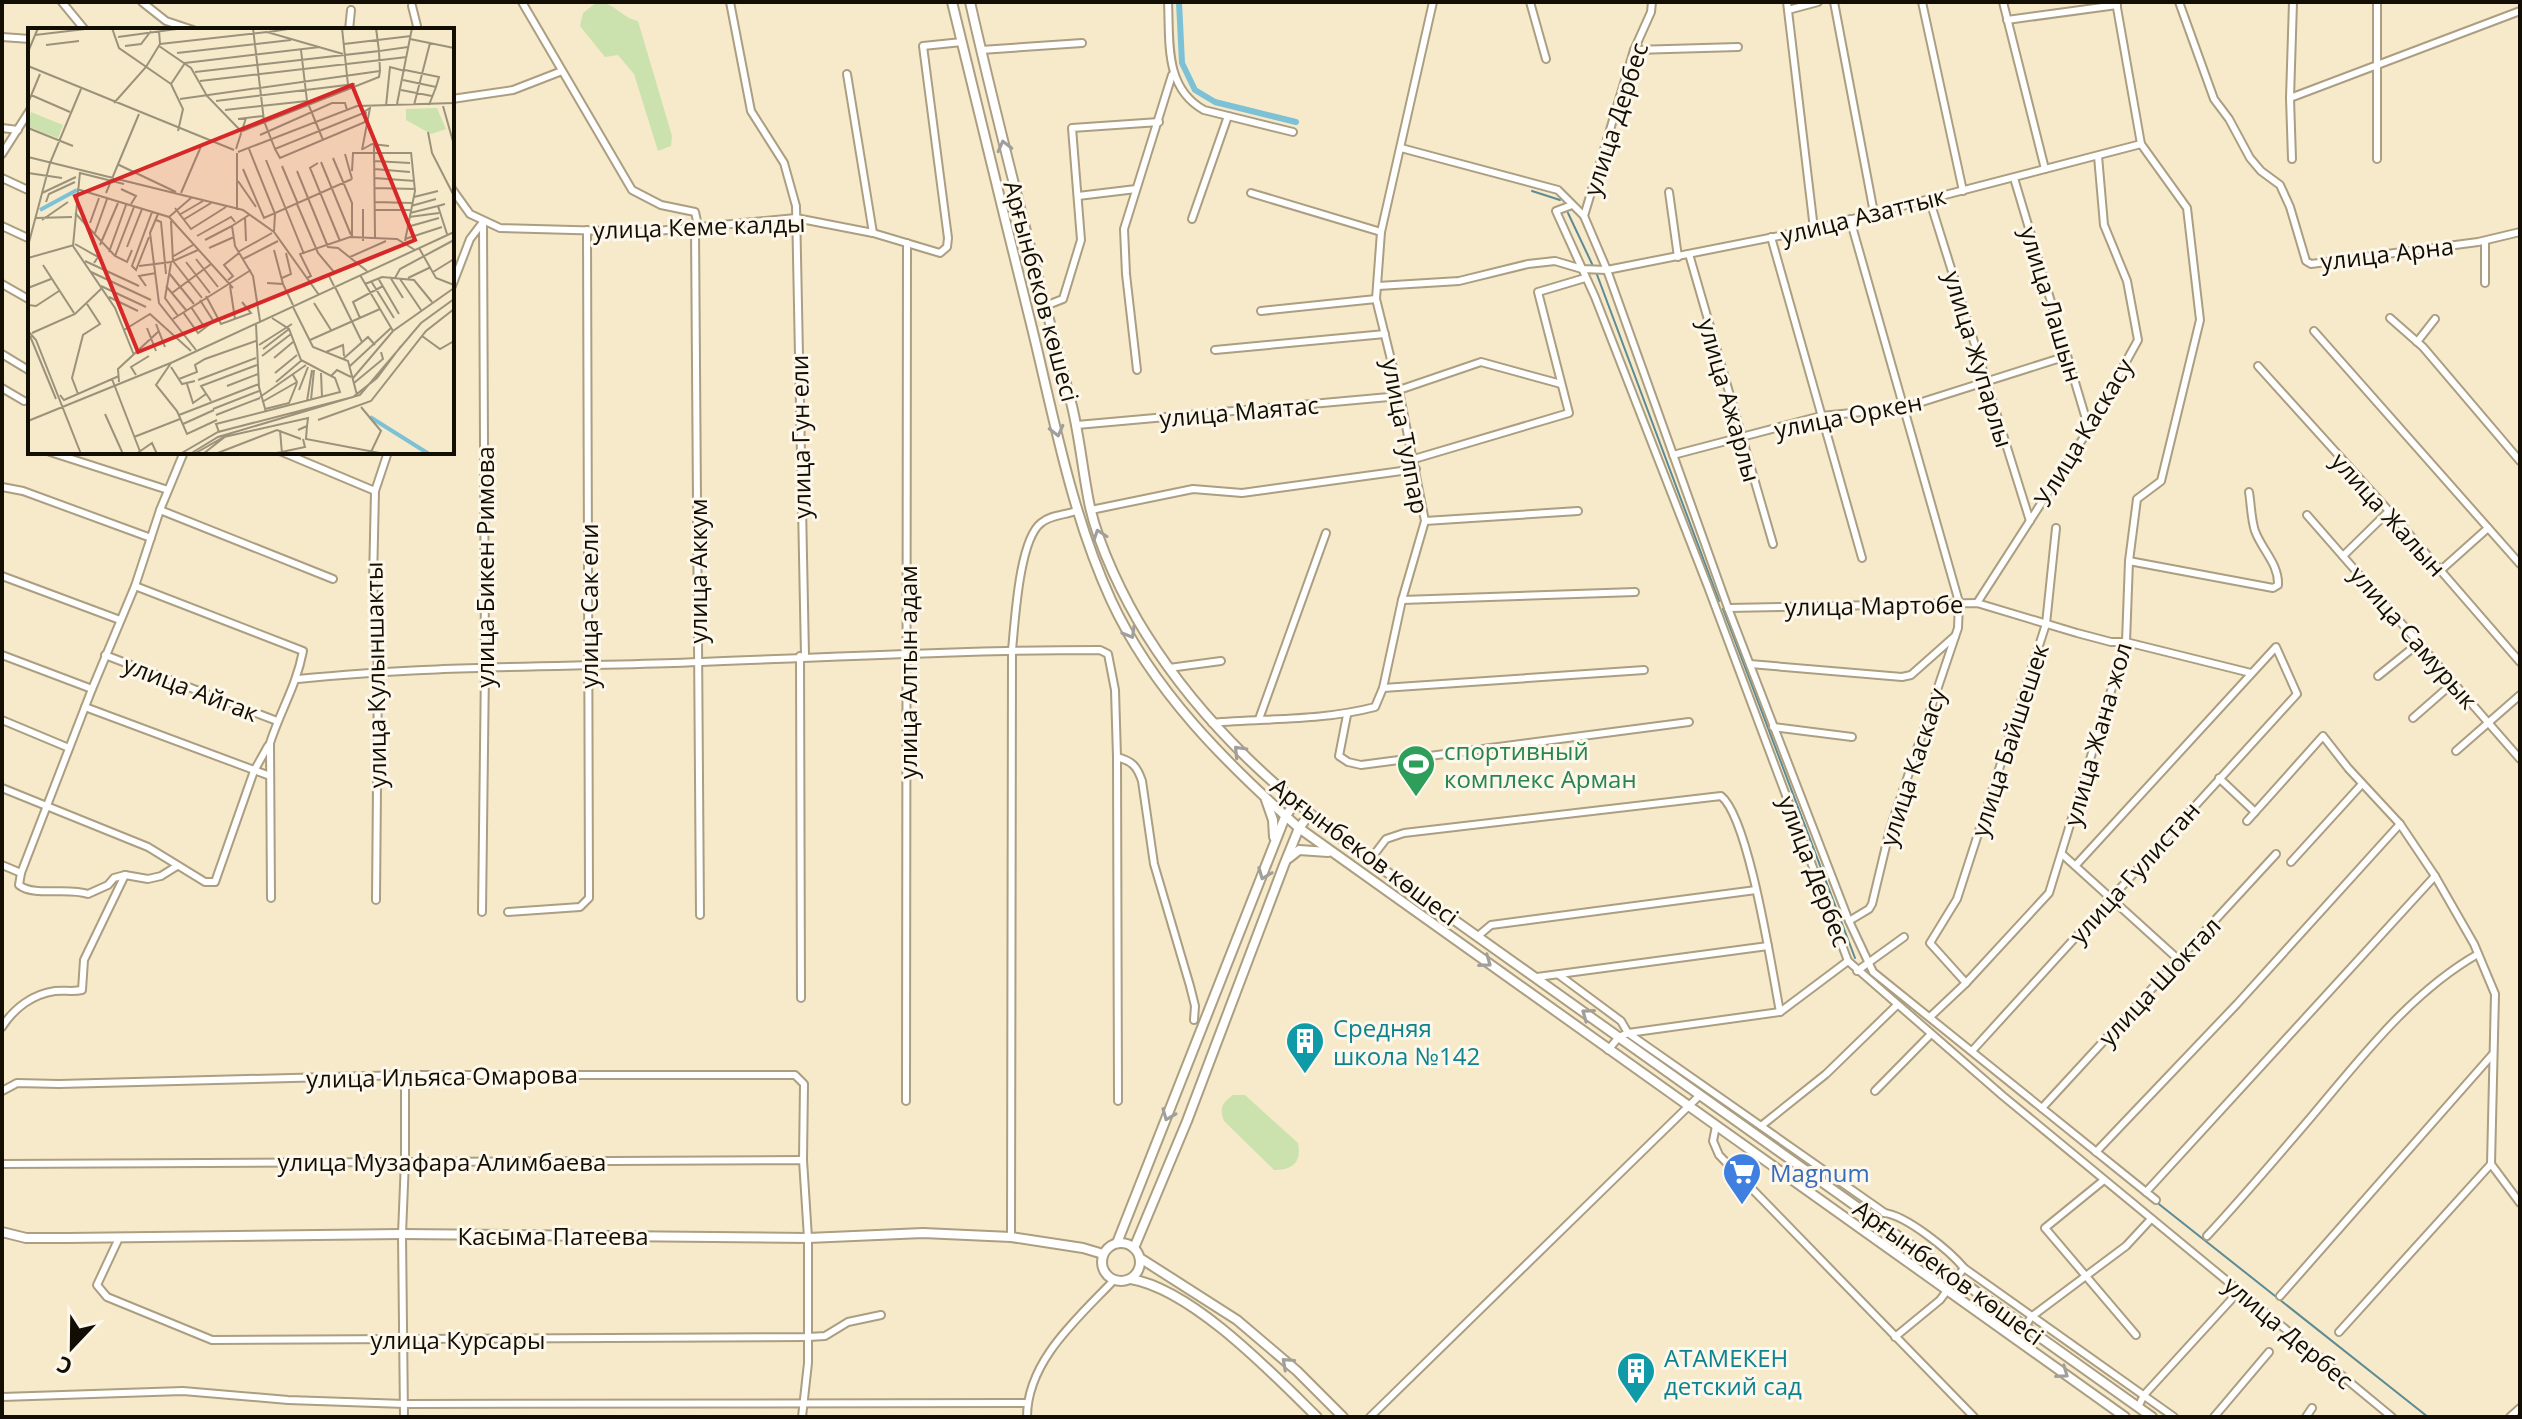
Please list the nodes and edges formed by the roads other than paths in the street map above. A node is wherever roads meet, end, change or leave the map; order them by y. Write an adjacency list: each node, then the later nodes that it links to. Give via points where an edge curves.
1 (62, 2): 24 (street)
2 (142, 2): 25 (street, via 166,21)
3 (522, 2): 37 (street)
4 (730, 2): 70 (street, улица Гун ели, via 751,111 784,163)
5 (952, 2): 30 (main road, Арғынбеков көшесі)
6 (970, 2): 33 (main road, Арғынбеков көшесі)
7 (1168, 2): 39 (street)
8 (1433, 2): 49 (street, улица Тулпар)
9 (1530, 2): 35 (street)
10 (1652, 2): 34 (street, улица Дербес)
11 (1818, 2): 20 (street)
12 (1834, 2): 68 (street)
13 (1922, 2): 59 (street)
14 (2003, 2): 23 (street)
15 (2179, 2): 83 (street, улица Арна, via 2214,99 2250,158 2280,185 2306,261)
16 (2293, 2): 40 (street)
17 (2377, 2): 36 (street)
18 (2116, 4): 23 (street); 48 (street, улица Жана жол)
19 (412, 6): 27 (street)
20 (1788, 6): 76 (street)
21 (351, 10): 26 (street)
22 (2520, 11): 36 (street)
23 (2007, 20): 54 (street)
24 (81, 28)
25 (187, 28)
26 (349, 28)
27 (418, 28)
28 (2, 37): 29 (street)
29 (28, 39)
30 (962, 42): 66 (main road, Арғынбеков көшесі); 84 (street, улица Кеме калды, via 923,46 947,247 940,253)
31 (1082, 43): 33 (street)
32 (1738, 47): 34 (street)
33 (981, 50): 65 (main road, Арғынбеков көшесі, one-way to 33)
34 (1634, 50): 69 (street, улица Дербес)
35 (1546, 59)
36 (2379, 65): 40 (street); 53 (street)
37 (562, 71): 41 (street, via 513,90); 75 (street, via 632,190 661,205 695,212)
38 (847, 74): 80 (street)
39 (1172, 75): 43 (street, via 1193,103); 44 (street)
40 (2290, 98): 52 (street)
41 (454, 99)
42 (28, 113): 46 (street)
43 (1228, 116): 47 (street); 71 (street)
44 (1159, 122): 57 (street); 63 (street, via 1072,128)
45 (2, 128): 46 (street)
46 (18, 130): 50 (street)
47 (1293, 132)
48 (2141, 144): 51 (street, улица Азаттык); 146 (street, улица Жана жол, via 2187,208 2200,320 2161,481 2137,499)
49 (1401, 148): 67 (street, via 1558,190); 78 (street, улица Тулпар)
50 (2, 154)
51 (2098, 156): 54 (street, улица Азаттык); 117 (street, Улица Каскасу, via 2104,225 2127,281 2138,340)
52 (2292, 159)
53 (2377, 159)
54 (2045, 169): 56 (street, улица Азаттык)
55 (2, 178): 58 (street)
56 (2014, 178): 59 (street, улица Азаттык); 105 (street, улица Лашын)
57 (1136, 189): 63 (street); 108 (street, via 1123,242)
58 (28, 190)
59 (1963, 191): 64 (street, улица Азаттык)
60 (454, 192): 73 (street)
61 (1669, 192): 86 (street)
62 (1251, 193): 78 (street)
63 (1078, 196): 96 (street, via 1081,240 1063,299)
64 (1929, 198): 68 (street, улица Азаттык); 109 (street, улица Жупарлы)
65 (1018, 202): 66 (main road); 96 (main road, Арғынбеков көшесі)
66 (1002, 205): 133 (main road, Арғынбеков көшесі, one-way to 133)
67 (1572, 205): 69 (street); 87 (street, улица Дербес, via 1556,211)
68 (1874, 213): 72 (street, улица Азаттык)
69 (1584, 216): 88 (street, улица Дербес)
70 (796, 218): 75 (street, улица Кеме калды); 80 (street, улица Кеме калды); 166 (street, улица Гун ели)
71 (1192, 219)
72 (1850, 219): 76 (street, улица Азаттык); 114 (street)
73 (483, 222): 77 (street, улица Кеме калды, via 500,228); 90 (street, via 470,239); 172 (street, улица Бикен Римова)
74 (2, 226): 82 (street)
75 (695, 228): 77 (street, улица Кеме калды); 168 (street, улица Аккум)
76 (1814, 229): 81 (street, улица Азаттык)
77 (587, 230): 171 (street, улица Сак ели)
78 (1381, 232): 93 (street, улица Тулпар)
79 (2520, 232): 83 (street, улица Арна)
80 (873, 233): 84 (street, улица Кеме калды)
81 (1771, 237): 85 (street, улица Азаттык); 115 (street)
82 (28, 238)
83 (2485, 241): 91 (street)
84 (907, 243): 163 (street, улица Алтын адам)
85 (1689, 254): 86 (street, улица Азаттык); 118 (street, улица Ажарлы)
86 (1678, 257): 88 (street, улица Азаттык)
87 (1582, 269): 88 (street, улица Азаттык); 89 (street, улица Дербес); 93 (street, улица Азаттык, via 1555,261 1459,281)
88 (1607, 270): 123 (street, улица Дербес)
89 (1585, 278): 110 (street, via 1538,292); 239 (street, улица Дербес)
90 (454, 281)
91 (2485, 283)
92 (2, 284): 94 (street)
93 (1378, 286): 95 (street, улица Тулпар)
94 (28, 299)
95 (1376, 299): 97 (street); 101 (street, улица Тулпар)
96 (1045, 306): 116 (main road, Арғынбеков көшесі)
97 (1261, 311)
98 (2390, 318): 102 (street)
99 (2435, 319): 102 (street)
100 (2314, 331): 140 (street)
101 (1385, 334): 103 (street); 112 (street, улица Тулпар)
102 (2417, 342): 125 (street)
103 (1215, 350)
104 (2, 354): 107 (street)
105 (2067, 356): 109 (street, улица Оркен); 117 (street, улица Лашын)
106 (2258, 366): 135 (street, улица Жалын)
107 (28, 370)
108 (1137, 370)
109 (1986, 382): 114 (street, улица Оркен); 138 (street, улица Жупарлы)
110 (1561, 384): 112 (street, улица Маятас, via 1481,362); 124 (street, via 1569,413)
111 (2, 388): 113 (street)
112 (1400, 393): 116 (street, улица Маятас); 124 (street, улица Тулпар)
113 (24, 401)
114 (1903, 408): 115 (street, улица Оркен); 154 (street)
115 (1821, 416): 118 (street, улица Оркен); 145 (street)
116 (1077, 425): 132 (main road, Арғынбеков көшесі)
117 (2089, 429): 138 (street, Улица Каскасу)
118 (1740, 436): 123 (street, улица Оркен); 143 (street, улица Ажарлы)
119 (56, 454): 128 (street)
120 (183, 454): 128 (street)
121 (287, 454): 129 (street)
122 (387, 454): 129 (street, улица Кулыншакты)
123 (1673, 455): 156 (street, улица Дербес)
124 (1414, 459): 126 (street, улица Тулпар)
125 (2520, 461)
126 (1416, 469): 132 (street, via 1242,493 1193,489); 137 (street, улица Тулпар)
127 (2, 487): 142 (street)
128 (168, 490): 131 (street)
129 (375, 491): 175 (street, улица Кулыншакты)
130 (2249, 492): 146 (street, via 2255,530 2279,579 2273,588)
131 (160, 510): 142 (street); 150 (street)
132 (1091, 510): 173 (main road, Арғынбеков көшесі, one-way to 132, via 1126,596)
133 (1076, 511): 162 (street, via 1045,519 1034,529 1021,571); 204 (main road, Арғынбеков көшесі, one-way to 204, via 1112,601 1140,652 1175,703)
134 (1578, 511): 137 (street)
135 (2389, 511): 144 (street); 148 (street, улица Жалын)
136 (2307, 515): 144 (street, улица Самурык)
137 (1425, 521): 153 (street, улица Тулпар)
138 (2030, 521): 155 (street, Улица Каскасу)
139 (2056, 528): 158 (street, улица Байшешек)
140 (2488, 528): 147 (street); 148 (street)
141 (1326, 533): 186 (street)
142 (151, 538): 151 (street)
143 (1773, 544)
144 (2343, 556): 161 (street, улица Самурык)
145 (1862, 558)
146 (2129, 561): 160 (street, улица Жана жол)
147 (2520, 564)
148 (2441, 570): 169 (street, улица Жалын)
149 (2, 576): 157 (street)
150 (333, 579)
151 (135, 586): 157 (street); 178 (street, via 303,651)
152 (1635, 592): 153 (street)
153 (1402, 600): 180 (street, улица Тулпар)
154 (1959, 602): 155 (street, улица Мартобе); 156 (street, улица Мартобе); 159 (street, улица Каскасу)
155 (1977, 603): 158 (street, улица Мартобе)
156 (1728, 608): 170 (street, улица Дербес)
157 (120, 620): 165 (street)
158 (2046, 624): 160 (street, улица Мартобе); 244 (street, улица Байшешек, via 1957,899 1930,943)
159 (1956, 635): 170 (street, via 1902,677); 233 (street, улица Каскасу, via 1890,829 1872,904)
160 (2126, 642): 176 (street, улица Мартобе); 215 (street, улица Жана жол)
161 (2419, 643): 177 (street); 179 (street, улица Самурык)
162 (1012, 650): 163 (street); 197 (street, via 1108,654); 281 (street)
163 (906, 653): 166 (street); 260 (street, улица Алтын адам)
164 (2, 655): 181 (street, улица Айгак)
165 (105, 655): 181 (street); 188 (street, улица Айгак)
166 (802, 656): 168 (street); 245 (street, улица Гун ели)
167 (1221, 661): 173 (street)
168 (697, 662): 171 (street); 232 (street, улица Аккум)
169 (2520, 662)
170 (1750, 664): 192 (street, улица Дербес)
171 (588, 666): 172 (street); 231 (street, улица Сак ели, via 589,898 580,907)
172 (485, 667): 175 (street); 230 (street, улица Бикен Римова)
173 (1169, 668): 190 (main road, Арғынбеков көшесі)
174 (1644, 670): 180 (street)
175 (378, 671): 178 (street); 229 (street, улица Кулыншакты)
176 (2251, 673): 201 (street, улица Гулистан, via 2276,647 2297,694); 221 (street)
177 (2378, 676)
178 (298, 679): 188 (street)
179 (2453, 683): 185 (street); 191 (street, улица Самурык)
180 (1383, 688): 184 (street, via 1375,707)
181 (92, 689): 183 (street)
182 (2520, 695): 191 (street)
183 (85, 707): 195 (street); 199 (street)
184 (1347, 715): 186 (street); 189 (street, via 1339,756 1361,765)
185 (2413, 718)
186 (1259, 719): 190 (street)
187 (2, 720): 195 (street)
188 (277, 721): 194 (street)
189 (1689, 722)
190 (1212, 723): 205 (main road, Арғынбеков көшесі, one-way to 190)
191 (2488, 723): 196 (street); 198 (street, улица Самурык)
192 (1773, 727): 193 (street); 233 (street, улица Дербес)
193 (1852, 737)
194 (270, 743): 199 (street); 200 (street)
195 (69, 748): 206 (street)
196 (2456, 751)
197 (1117, 757): 249 (street, via 1130,760 1142,781 1154,864 1190,986); 261 (street)
198 (2520, 759)
199 (254, 771): 200 (street); 222 (street, via 215,882)
200 (270, 776): 227 (street)
201 (2219, 778): 207 (street); 228 (street, улица Гулистан)
202 (2362, 784): 207 (street, via 2323,736); 211 (street); 218 (street)
203 (2, 788): 206 (street)
204 (1266, 799): 209 (main road, Арғынбеков көшесі); 213 (main road, via 1275,833)
205 (1295, 803): 208 (main road, Арғынбеков көшесі); 209 (main road)
206 (47, 805): 222 (street, via 148,847); 223 (street)
207 (2255, 812): 210 (street)
208 (1309, 815): 212 (main road); 217 (main road, Арғынбеков көшесі)
209 (1285, 817): 212 (main road, Арғынбеков көшесі); 213 (main road)
210 (2247, 821)
211 (2400, 824): 225 (street); 266 (street)
212 (1299, 828): 214 (main road, Арғынбеков көшесі); 220 (main road)
213 (1273, 851): 284 (main road, one-way to 284)
214 (1331, 852): 220 (main road, via 1299,850); 253 (main road, Арғынбеков көшесі, one-way to 253)
215 (2062, 854): 221 (street); 244 (street, улица Жана жол, via 2049,893)
216 (2276, 854): 238 (street, улица Шоктал)
217 (1370, 860): 226 (street, via 1386,839 1404,833 1715,795 1728,801 1738,821); 234 (main road, Арғынбеков көшесі)
218 (2291, 862)
219 (2, 865): 223 (street)
220 (1284, 865): 285 (main road)
221 (2076, 865): 228 (street)
222 (177, 866): 224 (street, via 148,879)
223 (21, 873): 224 (street, via 19,885 26,891 88,894)
224 (125, 875): 250 (street, via 84,960 82,990 36,996)
225 (2435, 876): 237 (street); 272 (street)
226 (1756, 890): 234 (street, via 1491,925); 236 (street)
227 (271, 898)
228 (2109, 899): 238 (street); 254 (street, улица Гулистан)
229 (376, 900)
230 (482, 912)
231 (508, 912)
232 (700, 915)
233 (1849, 921): 240 (street, улица Дербес)
234 (1478, 936): 243 (main road, Арғынбеков көшесі)
235 (1904, 937): 240 (street)
236 (1768, 946): 242 (street); 247 (street)
237 (2478, 954): 255 (street, via 2495,994); 280 (street, via 2436,983 2366,1052)
238 (2179, 960): 263 (street, улица Шоктал)
239 (1848, 961): 241 (street, улица Дербес); 247 (street)
240 (1868, 963): 241 (street); 248 (street, улица Дербес)
241 (1857, 971): 246 (street, улица Дербес)
242 (1559, 975): 243 (street); 252 (street, via 1621,1021)
243 (1537, 977): 252 (main road, Арғынбеков көшесі, one-way to 243)
244 (1966, 983): 248 (street, улица Жана жол)
245 (801, 998)
246 (1897, 1005): 251 (street, улица Дербес); 265 (street, via 1826,1074)
247 (1780, 1012): 252 (street)
248 (1930, 1017): 254 (street, улица Дербес)
249 (1194, 1020)
250 (2, 1027)
251 (1931, 1034): 258 (street); 271 (street, улица Дербес)
252 (1623, 1035): 253 (street); 259 (main road, Арғынбеков көшесі); 265 (street)
253 (1608, 1050): 262 (main road, Арғынбеков көшесі)
254 (1972, 1051): 263 (street, улица Дербес)
255 (2492, 1055): 270 (street); 295 (street)
256 (405, 1075): 257 (street, улица Ильяса Омарова, via 17,1083); 267 (street); 268 (street, улица Ильяса Омарова, via 795,1075 804,1084)
257 (2, 1091)
258 (1875, 1091)
259 (1700, 1095): 262 (street); 276 (main road, Арғынбеков көшесі)
260 (906, 1101)
261 (1118, 1101)
262 (1688, 1106): 264 (main road, Арғынбеков көшесі); 318 (street)
263 (2042, 1108): 266 (street, улица Дербес)
264 (1716, 1126): 294 (main road, Арғынбеков көшесі); 302 (street, via 1713,1141 1719,1155)
265 (1761, 1126): 275 (street)
266 (2096, 1152): 272 (street, улица Дербес)
267 (405, 1160): 268 (street, улица Музафара Алимбаева); 269 (street, улица Музафара Алимбаева); 279 (street)
268 (803, 1160): 283 (street)
269 (2, 1164)
270 (2491, 1164): 274 (street); 299 (street)
271 (2104, 1180): 277 (street, улица Дербес); 289 (street, via 2045,1228)
272 (2146, 1192): 273 (street, улица Дербес)
273 (2156, 1200)
274 (2520, 1203)
275 (1885, 1213): 276 (street); 288 (street, via 1902,1219)
276 (1873, 1218): 290 (main road, Арғынбеков көшесі)
277 (2151, 1219): 289 (street); 293 (street, улица Дербес)
278 (2, 1232): 282 (main road, Касыма Патеева, via 26,1238)
279 (402, 1234): 282 (main road, Касыма Патеева); 283 (main road, Касыма Патеева); 303 (street)
280 (2207, 1236)
281 (1011, 1237): 283 (main road, Касыма Патеева, via 923,1233); 286 (main road, Касыма Патеева)
282 (119, 1238): 303 (street, улица Курсары, via 97,1285 107,1297 212,1340)
283 (808, 1238): 301 (street)
284 (1117, 1243): 285 (main road); 286 (main road)
285 (1134, 1248): 287 (main road)
286 (1103, 1254): 292 (main road, via 1102,1265)
287 (1140, 1258): 291 (main road); 317 (main road, one-way to 287, via 1237,1320)
288 (1964, 1268): 290 (street); 297 (street)
289 (2086, 1276): 297 (street); 300 (street)
290 (1958, 1278): 294 (street); 298 (main road, Арғынбеков көшесі)
291 (1131, 1279): 292 (main road); 316 (main road, via 1160,1288 1203,1316)
292 (1114, 1280): 307 (street, via 1041,1365)
293 (2240, 1290): 305 (street); 325 (street, улица Дербес)
294 (1947, 1291): 302 (street); 320 (main road, Арғынбеков көшесі, one-way to 320)
295 (2280, 1296)
296 (881, 1315): 301 (street, улица Курсары)
297 (2031, 1317): 298 (street); 305 (street)
298 (2025, 1327): 310 (main road, Арғынбеков көшесі)
299 (2339, 1332)
300 (2136, 1335)
301 (808, 1337): 303 (street, улица Курсары); 309 (street)
302 (1895, 1337): 319 (street)
303 (405, 1340): 308 (street)
304 (2269, 1352): 323 (street)
305 (2144, 1395): 310 (street); 322 (street)
306 (2, 1397): 308 (street, via 183,1391)
307 (1027, 1403): 309 (street); 315 (street)
308 (405, 1404): 309 (street); 313 (street)
309 (804, 1405): 314 (street)
310 (2138, 1407): 321 (main road, Арғынбеков көшесі)
311 (2312, 1408): 324 (street)
312 (2520, 1408): 326 (street)
313 (404, 1417)
314 (802, 1417)
315 (1027, 1417)
316 (1317, 1417)
317 (1343, 1417)
318 (1370, 1417)
319 (1974, 1417)
320 (2125, 1417)
321 (2152, 1417)
322 (2174, 1417)
323 (2214, 1417)
324 (2306, 1417)
325 (2392, 1417)
326 (2510, 1417)

